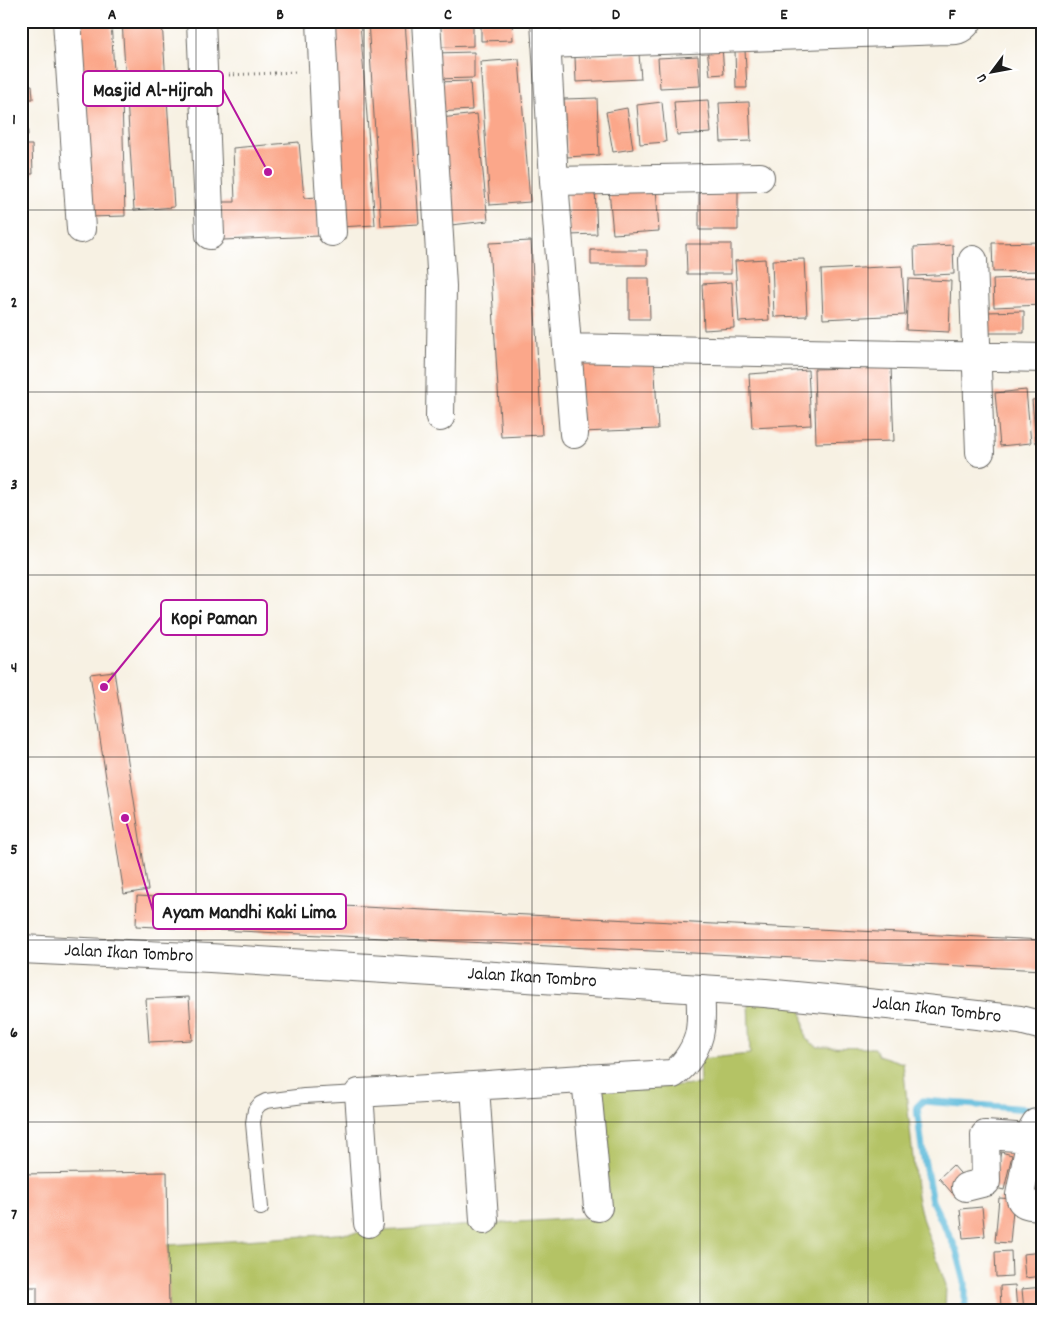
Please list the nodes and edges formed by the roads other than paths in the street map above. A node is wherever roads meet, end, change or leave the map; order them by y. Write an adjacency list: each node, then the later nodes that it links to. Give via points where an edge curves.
1 (67, 21): 9 (street)
2 (201, 21): 11 (street)
3 (322, 21): 10 (street)
4 (426, 21): 16 (street, via 442,286)
5 (968, 21): 6 (street, via 957,31)
6 (546, 32): 8 (street)
7 (760, 177): 8 (street)
8 (554, 181): 13 (street)
9 (81, 229)
10 (332, 232)
11 (210, 235)
12 (973, 260): 14 (street)
13 (567, 348): 14 (street); 17 (street)
14 (976, 357): 15 (street); 18 (street)
15 (1043, 358)
16 (440, 417)
17 (574, 434)
18 (980, 452)
19 (21, 949): 20 (street, Jalan Ikan Tombro)
20 (700, 989): 21 (street, Jalan Ikan Tombro, via 857,1001 1020,1020); 22 (street, via 700,1032 679,1070 673,1074)
21 (1043, 1026)
22 (586, 1078): 23 (street); 28 (street)
23 (475, 1086): 24 (street); 30 (street)
24 (359, 1092): 29 (lane, via 304,1096 260,1104 255,1110 253,1123); 31 (street)
25 (1037, 1130): 26 (street, via 985,1135 986,1182); 27 (street, via 1020,1198 1025,1204)
26 (966, 1187)
27 (1043, 1206)
28 (598, 1207)
29 (261, 1208)
30 (484, 1220)
31 (368, 1223)

